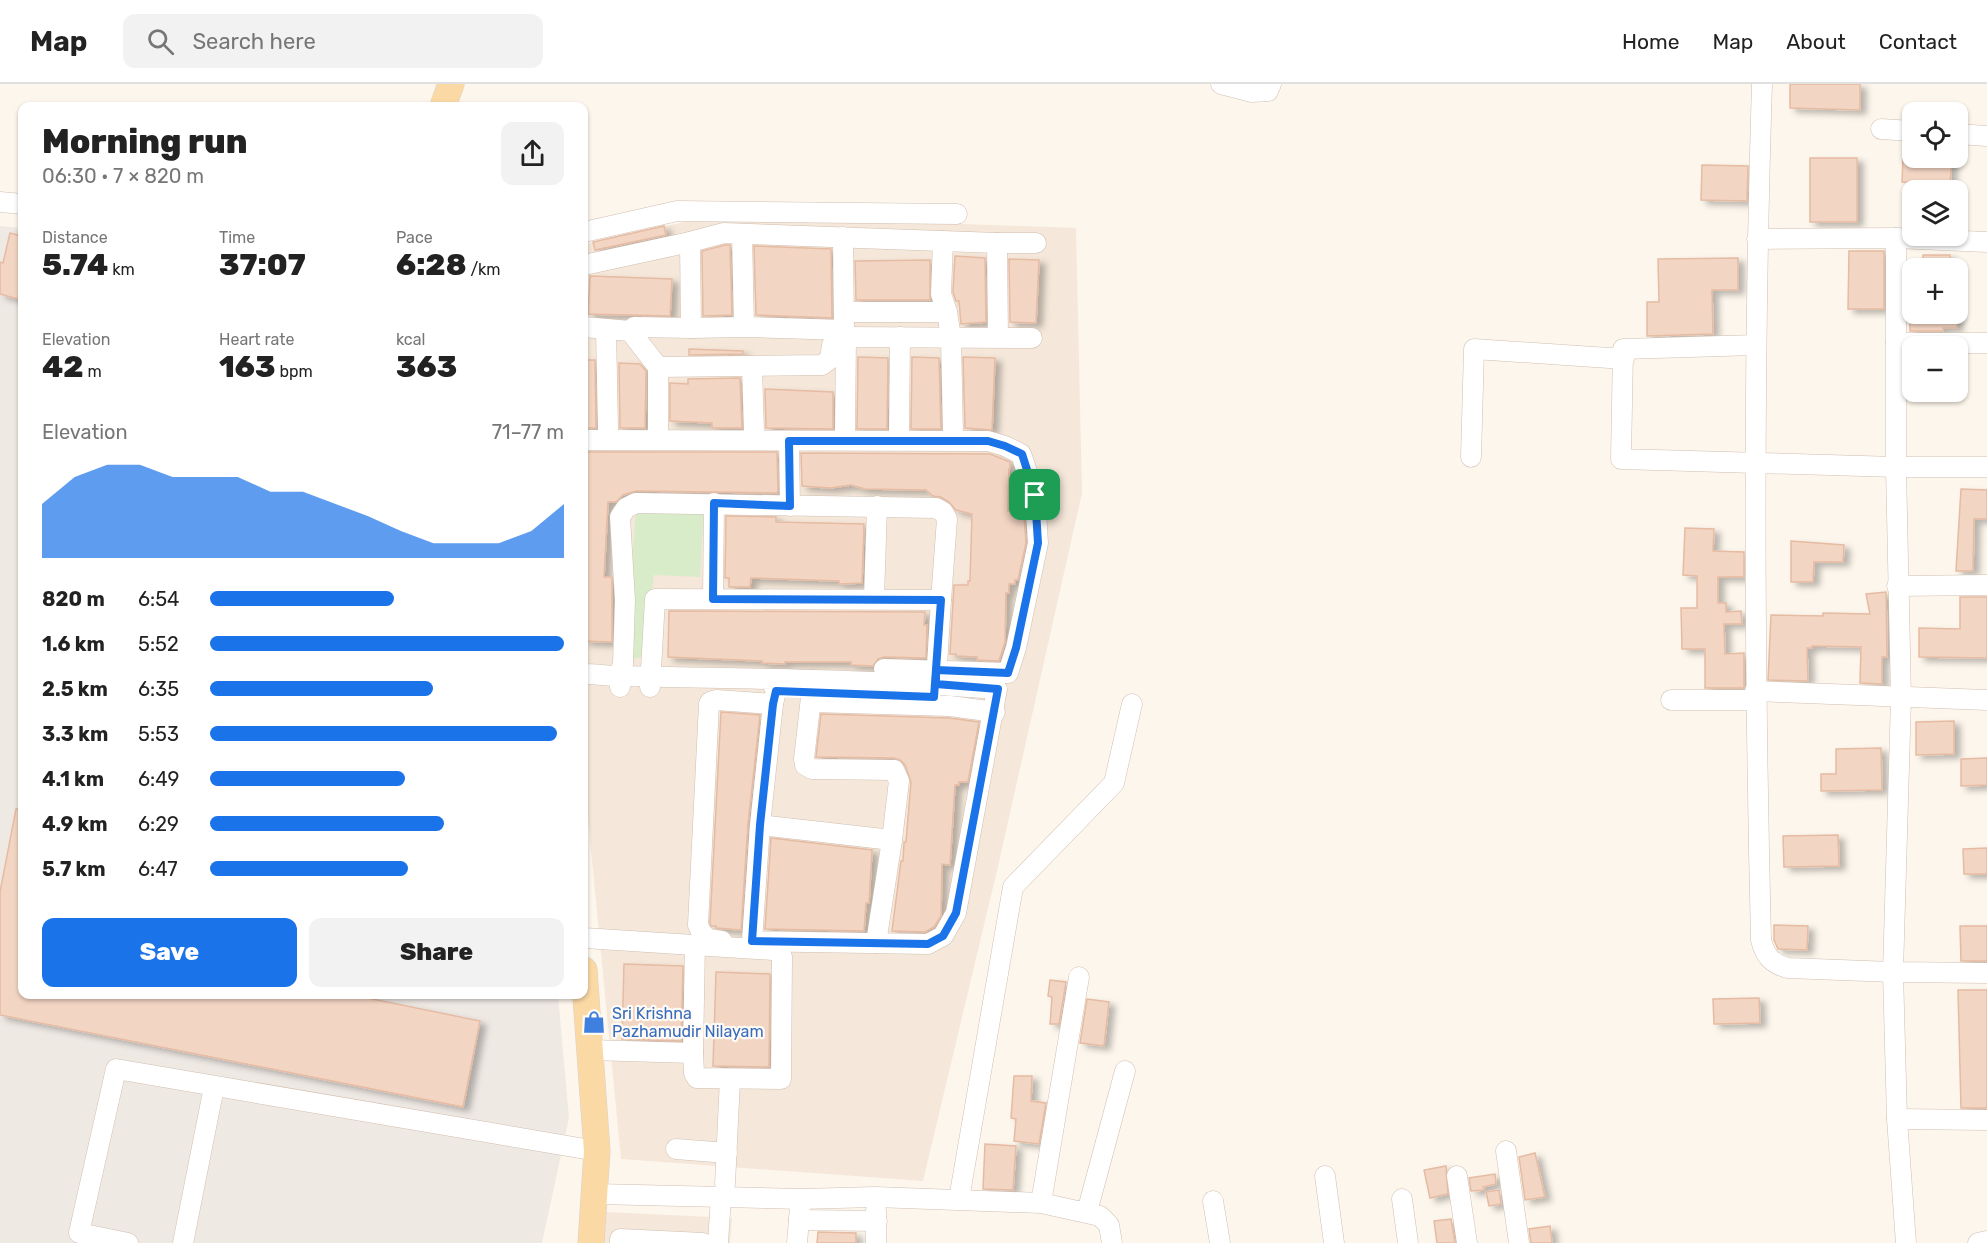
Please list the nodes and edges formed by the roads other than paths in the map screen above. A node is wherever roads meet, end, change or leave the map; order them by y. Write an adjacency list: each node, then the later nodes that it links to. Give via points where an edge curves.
1 (451, 84): 5 (main road)
2 (1221, 84): 3 (street, via 1252,92 1268,91)
3 (1271, 84)
4 (1762, 84): 17 (street)
5 (444, 102)
6 (1881, 129): 7 (street)
7 (1902, 130)
8 (1968, 135): 9 (street)
9 (1987, 136)
10 (0, 202): 11 (street)
11 (18, 204)
12 (957, 214): 13 (street, via 677,211)
13 (588, 231)
14 (742, 234): 15 (street); 19 (street, via 724,233); 27 (street)
15 (843, 237): 18 (street); 24 (street)
16 (1896, 238): 17 (street); 20 (street); 36 (street)
17 (1757, 239): 38 (street)
18 (943, 241): 21 (street); 25 (street, via 941,294)
19 (690, 242): 23 (street); 28 (street)
20 (1987, 242)
21 (997, 243): 22 (street); 33 (street)
22 (1036, 243)
23 (588, 264)
24 (844, 312): 25 (street); 27 (street, via 844,330)
25 (947, 312): 34 (street)
26 (588, 327): 29 (street)
27 (744, 327): 28 (street)
28 (691, 328): 30 (street, via 634,327)
29 (606, 329): 30 (street); 43 (street)
30 (630, 331): 41 (street)
31 (846, 337): 32 (street); 40 (street, via 835,340 831,359 822,365); 46 (street)
32 (900, 337): 34 (street); 47 (street)
33 (998, 337): 34 (street); 35 (street)
34 (951, 338): 48 (street)
35 (1032, 338)
36 (1896, 343): 37 (street); 54 (street)
37 (1987, 343)
38 (1756, 345): 39 (street); 53 (street)
39 (1624, 354): 52 (street, via 1474,349); 53 (street, via 1621,459)
40 (752, 366): 41 (street); 45 (street)
41 (658, 367): 44 (street)
42 (588, 428): 43 (street)
43 (608, 429): 44 (street)
44 (658, 430): 45 (street)
45 (754, 432): 46 (street)
46 (845, 433): 47 (street)
47 (899, 434): 48 (street)
48 (953, 434): 49 (street)
49 (999, 435)
50 (588, 440): 51 (street)
51 (789, 441): 57 (street); 68 (street, via 988,441 1022,454 1035,495 1038,543 1008,673)
52 (1471, 457)
53 (1755, 464): 54 (street); 72 (street)
54 (1896, 467): 55 (street); 60 (street)
55 (1987, 467)
56 (714, 503): 57 (street); 61 (street); 66 (street, via 636,502 622,512 625,600)
57 (790, 506): 58 (street)
58 (877, 506): 62 (street); 63 (street, via 927,507 943,512 946,519)
59 (1987, 585): 60 (street)
60 (1897, 586): 73 (street)
61 (713, 599): 62 (street); 67 (street, via 655,599)
62 (874, 599): 63 (street)
63 (941, 600): 68 (street)
64 (588, 663): 66 (street)
65 (588, 674): 66 (street)
66 (621, 676): 67 (street); 69 (street)
67 (650, 676): 68 (street); 70 (street)
68 (935, 684): 71 (street); 77 (street, via 998,689)
69 (588, 686)
70 (773, 691): 71 (street); 78 (street); 81 (street, via 709,704 698,925 708,939)
71 (812, 691): 77 (street); 79 (street, via 804,759 807,768 894,770 899,781)
72 (1755, 695): 73 (street); 74 (street); 84 (street, via 1764,953 1788,968)
73 (1901, 698): 75 (street); 84 (street)
74 (1671, 700)
75 (1987, 700)
76 (1132, 704): 105 (street, via 1114,783 1013,887)
77 (995, 708): 82 (street, via 956,913 943,936 928,944)
78 (760, 825): 79 (street); 81 (street)
79 (892, 840): 82 (street)
80 (588, 938): 83 (street)
81 (752, 941): 82 (street)
82 (876, 943)
83 (695, 944): 89 (street); 91 (street, via 782,952 782,1076)
84 (1893, 972): 85 (street); 93 (street)
85 (1987, 972)
86 (1078, 977): 108 (street)
87 (586, 999): 88 (main road)
88 (590, 1050): 89 (street); 96 (main road)
89 (693, 1053): 91 (street, via 697,1078)
90 (1125, 1071): 109 (street)
91 (730, 1078): 98 (street)
92 (214, 1087): 96 (street); 113 (street, via 115,1071 79,1233); 114 (street)
93 (1897, 1119): 94 (street); 127 (street)
94 (1987, 1119)
95 (676, 1149): 98 (street)
96 (597, 1151): 102 (main road)
97 (1506, 1151): 126 (street)
98 (727, 1153): 101 (street)
99 (1325, 1176): 123 (street)
100 (1457, 1176): 125 (street)
101 (723, 1191): 102 (street); 104 (street); 118 (street)
102 (596, 1194): 115 (main road)
103 (874, 1197): 104 (street); 105 (street); 111 (street)
104 (801, 1199): 110 (street)
105 (959, 1199): 108 (street)
106 (1402, 1199): 124 (street)
107 (1213, 1201): 122 (street)
108 (1041, 1203): 109 (street)
109 (1087, 1212): 121 (street, via 1100,1216 1109,1225)
110 (799, 1220): 111 (street); 119 (street)
111 (877, 1221): 120 (street)
112 (1987, 1241): 128 (street)
113 (128, 1243)
114 (183, 1243)
115 (591, 1243)
116 (620, 1243): 117 (street, via 620,1239)
117 (703, 1243)
118 (718, 1243)
119 (797, 1243)
120 (876, 1243)
121 (1112, 1243)
122 (1220, 1243)
123 (1334, 1243)
124 (1408, 1243)
125 (1467, 1243)
126 (1519, 1243)
127 (1906, 1243)
128 (1978, 1243)

